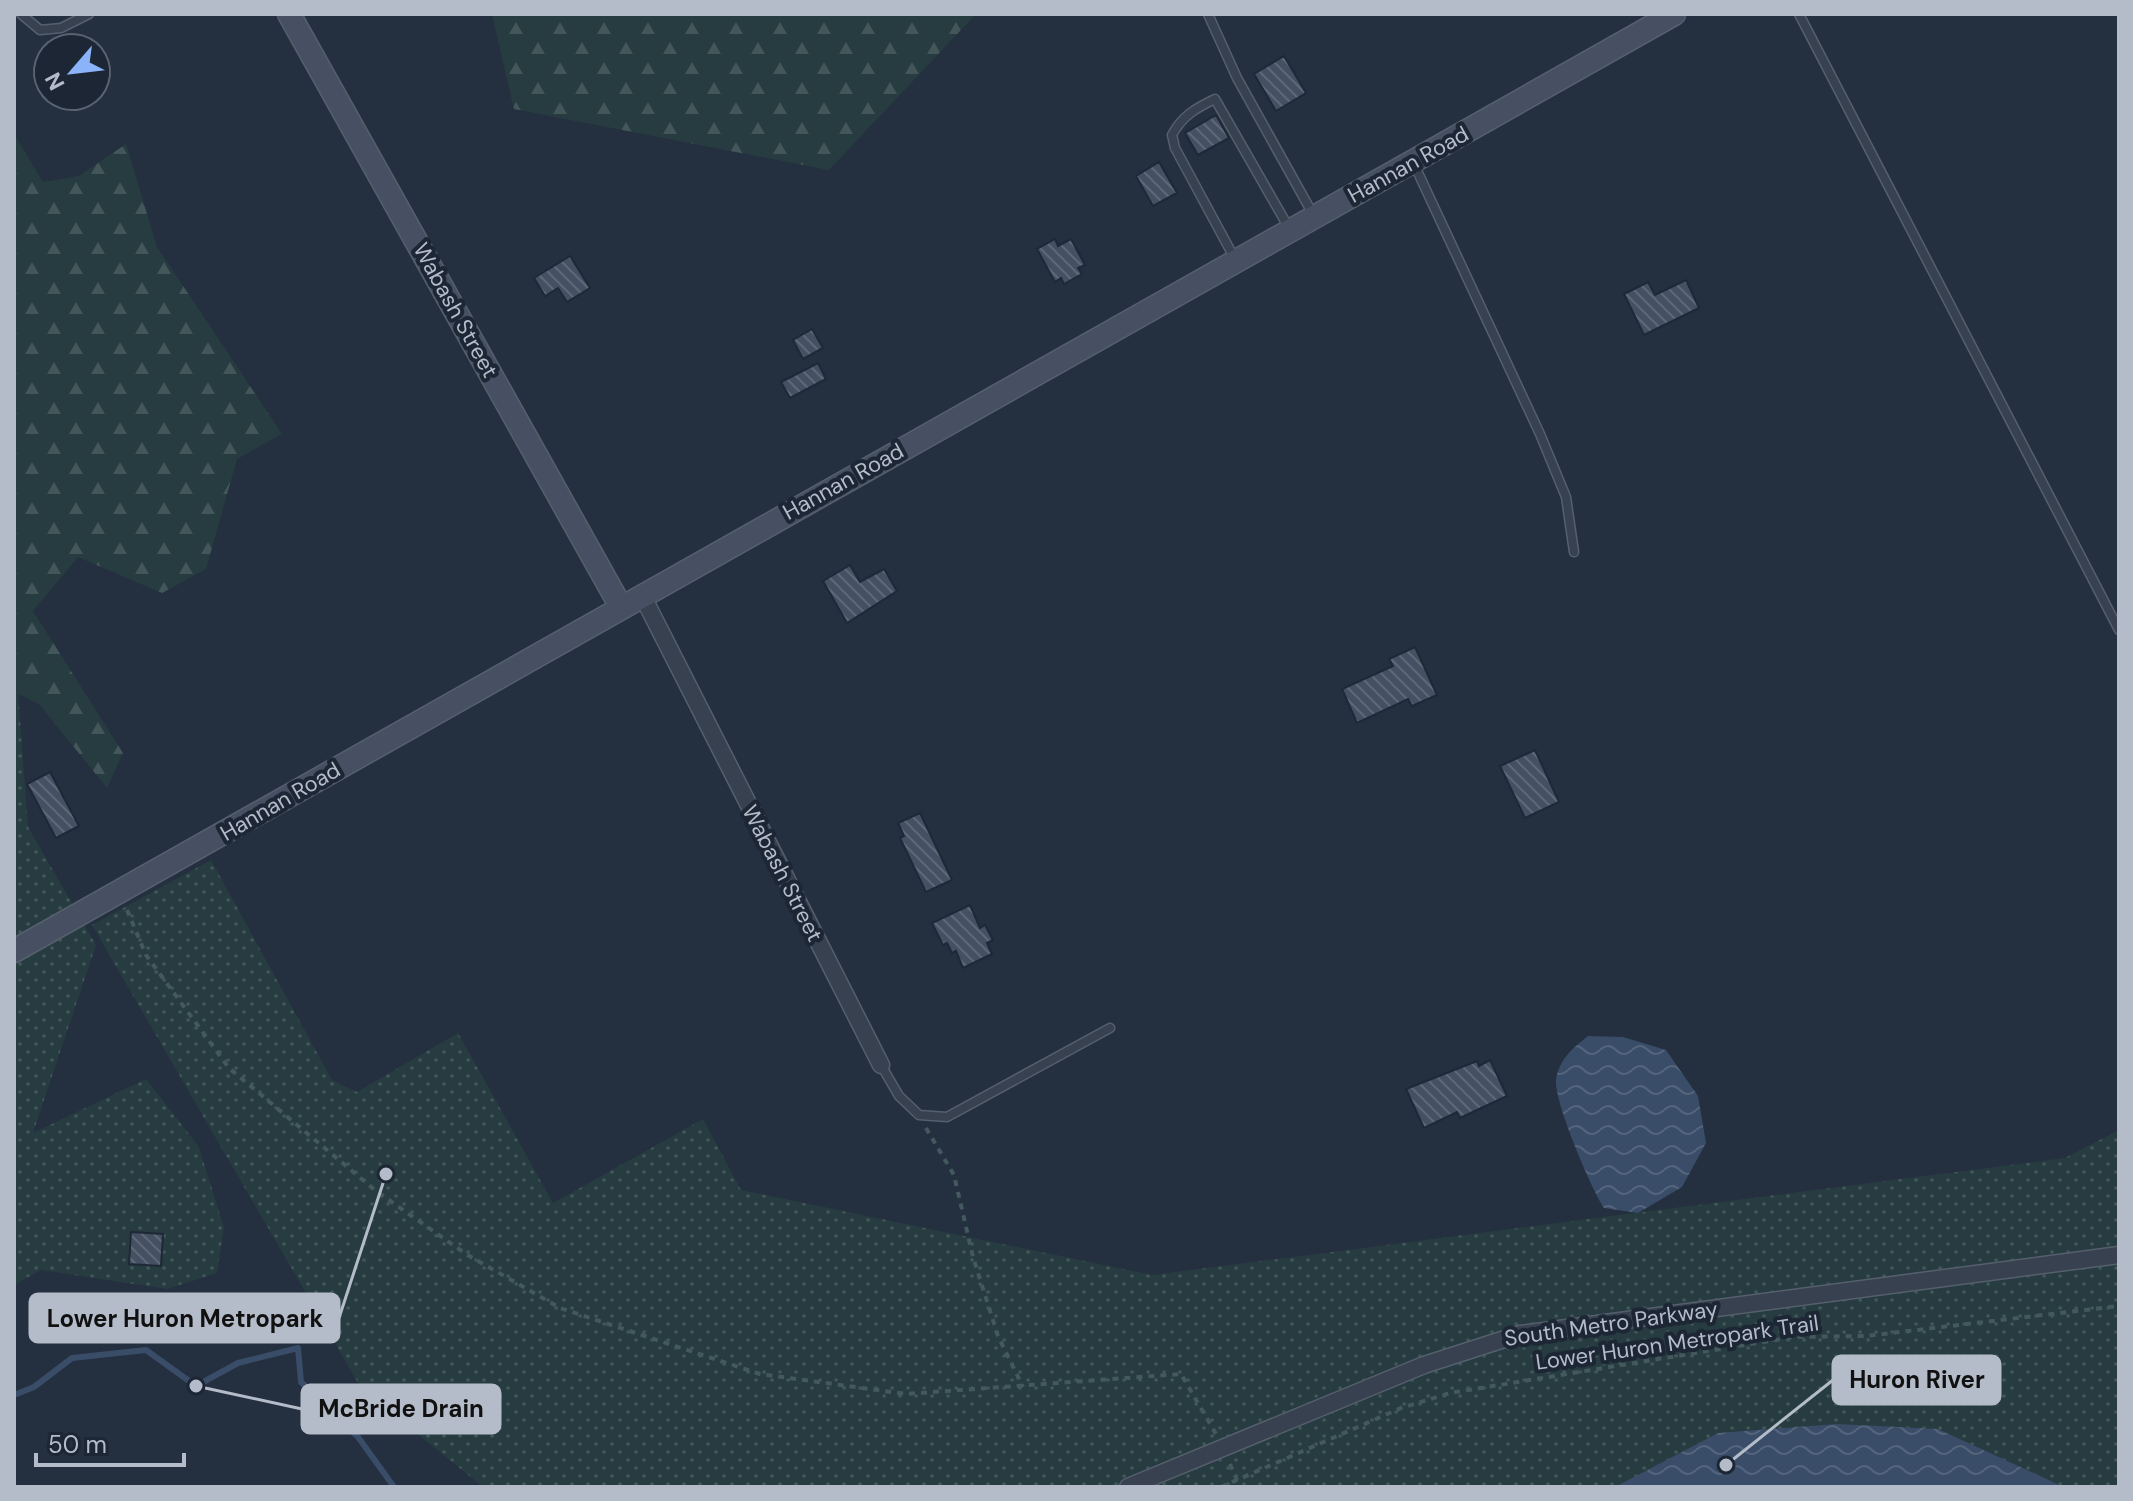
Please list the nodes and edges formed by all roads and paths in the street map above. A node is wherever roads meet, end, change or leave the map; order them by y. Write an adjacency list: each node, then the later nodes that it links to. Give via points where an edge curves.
1 (21, 14): 2 (lane, via 40,30 61,28)
2 (89, 14)
3 (289, 14): 13 (street, Wabash Street)
4 (1208, 14): 8 (lane, via 1237,78)
5 (1674, 14): 7 (street, Hannan Road)
6 (1799, 14): 14 (lane)
7 (1413, 161): 8 (street, Hannan Road); 11 (lane, via 1566,497)
8 (1314, 216): 9 (street, Hannan Road)
9 (1290, 230): 10 (street, Hannan Road); 10 (lane, via 1215,99 1197,108 1179,121 1172,135 1175,148)
10 (1236, 260): 12 (street, Hannan Road)
11 (1574, 552)
12 (642, 595): 13 (street, Hannan Road); 18 (street, Wabash Street)
13 (621, 607): 15 (street, Hannan Road)
14 (2119, 630)
15 (118, 893): 16 (street, Hannan Road); 22 (path, via 146,955 229,1068 376,1191 466,1254 560,1308 760,1374 906,1394)
16 (14, 951)
17 (1110, 1028): 19 (lane, via 947,1117)
18 (881, 1065): 19 (lane, via 899,1096)
19 (919, 1115): 22 (path, via 954,1175 994,1323)
20 (2119, 1255): 23 (street, South Metro Parkway, via 1520,1334 1424,1365)
21 (2119, 1306): 24 (path, Lower Huron Metropark Trail, via 1866,1336 1794,1337 1450,1393 1401,1408)
22 (1023, 1387): 23 (path, via 1181,1374)
23 (1222, 1447): 24 (path); 25 (street, South Metro Parkway)
24 (1237, 1480): 26 (path, Lower Huron Metropark Trail)
25 (1128, 1487)
26 (1221, 1487)

